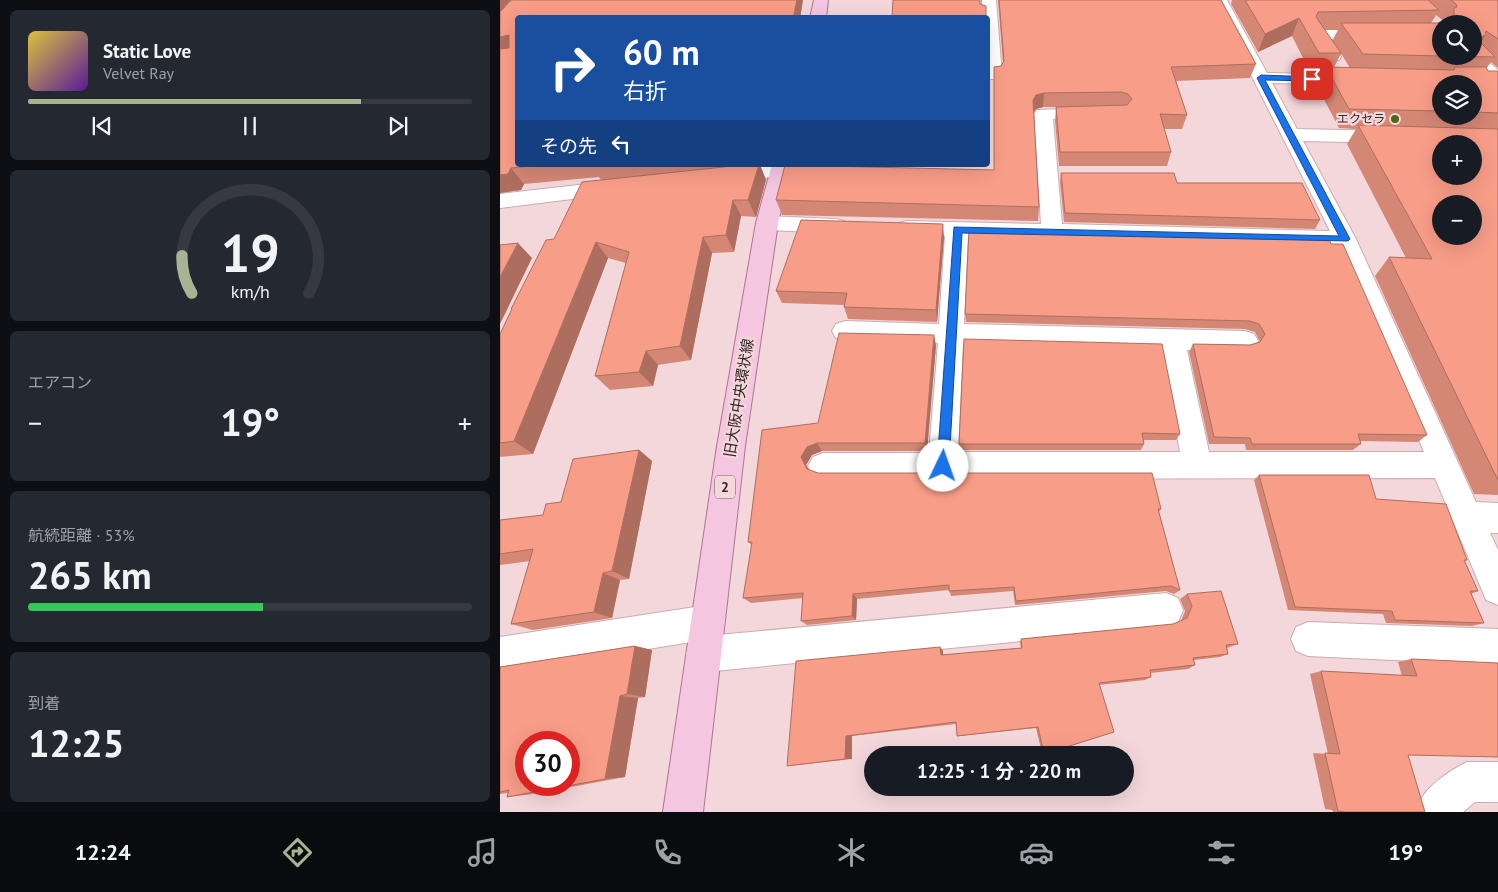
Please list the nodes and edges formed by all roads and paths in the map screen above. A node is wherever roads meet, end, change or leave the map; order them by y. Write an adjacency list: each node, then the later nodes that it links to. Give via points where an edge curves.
1 (821, 0): 4 (main road)
2 (989, 0): 5 (street)
3 (1220, 0): 12 (street)
4 (818, 15)
5 (990, 15)
6 (1428, 17): 8 (street)
7 (990, 19): 11 (street)
8 (1432, 21)
9 (1432, 35): 14 (street, via 1318,34)
10 (1482, 65): 13 (street)
11 (993, 75)
12 (1261, 78): 14 (street); 19 (street)
13 (1498, 79)
14 (1347, 80): 15 (street)
15 (1375, 80)
16 (1482, 83): 17 (street)
17 (1498, 83)
18 (1108, 113): 31 (street, via 1043,114 1058,174)
19 (1290, 135): 20 (street); 32 (street)
20 (1409, 138)
21 (781, 167): 22 (street); 27 (main road, 旧大阪中央環状線 / 2)
22 (705, 178)
23 (637, 186): 24 (street)
24 (578, 192): 25 (street); 26 (street)
25 (500, 201)
26 (565, 219)
27 (767, 223): 28 (street); 45 (main road, 旧大阪中央環状線 / 2, via 731,446)
28 (853, 226)
29 (891, 227): 30 (street)
30 (957, 229): 31 (street); 34 (street)
31 (1052, 232): 32 (street)
32 (1345, 239): 38 (street)
33 (845, 331): 34 (street)
34 (950, 334): 35 (street); 40 (street)
35 (1172, 339): 36 (street); 37 (street)
36 (1245, 341)
37 (1197, 465): 38 (street); 40 (street)
38 (1444, 465): 41 (street)
39 (823, 466): 40 (street)
40 (943, 466)
41 (1467, 517): 42 (street); 43 (street)
42 (1498, 518)
43 (1498, 588)
44 (1166, 610): 45 (street)
45 (706, 638): 48 (street); 51 (main road, 旧大阪中央環状線 / 2)
46 (1308, 639): 47 (street)
47 (1498, 647)
48 (500, 655)
49 (1498, 782): 52 (street, via 1467,782 1438,808)
50 (679, 812): 51 (street)
51 (683, 812)
52 (1439, 812)

